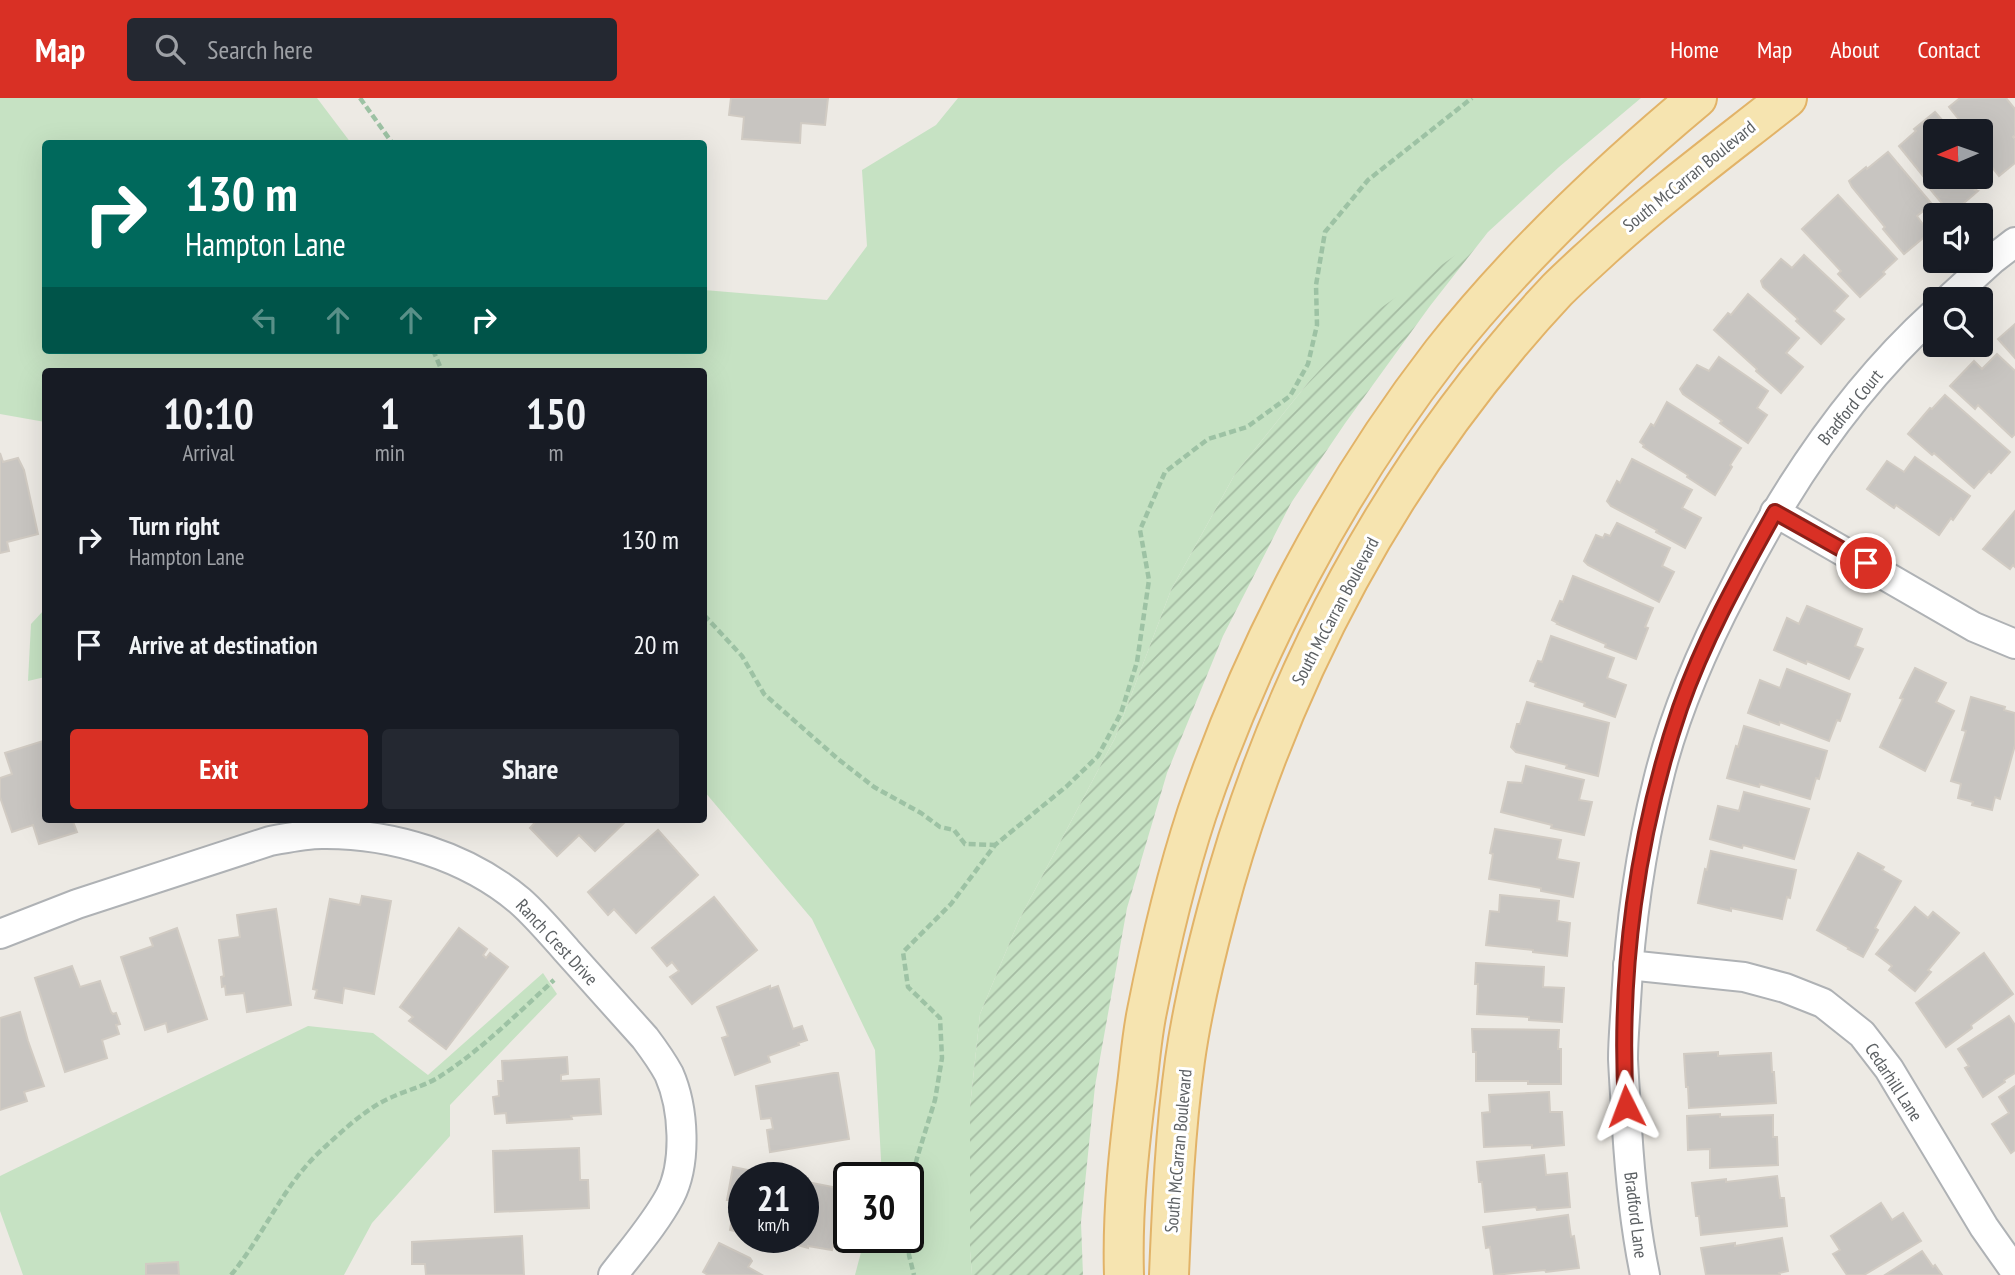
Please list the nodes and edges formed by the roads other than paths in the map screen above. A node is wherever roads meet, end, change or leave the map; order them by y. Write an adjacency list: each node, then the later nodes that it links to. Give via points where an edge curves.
1 (1697, 98): 12 (main road, via 1570,210 1443,352 1387,428 1296,581 1220,750 1178,877 1145,1026 1128,1157)
2 (1787, 98): 13 (main road, South McCarran Boulevard, via 1639,215 1559,288 1489,367 1412,471 1307,657 1262,765 1231,857 1205,957 1185,1059 1172,1177)
3 (2015, 242): 4 (street)
4 (1962, 287)
5 (1923, 325): 6 (street, Bradford Court, via 1839,417)
6 (1775, 512): 7 (street, via 1974,627); 9 (street, Bradford Lane, via 1714,627 1681,706 1658,779)
7 (2015, 643)
8 (0, 934): 11 (street, Ranch Crest Drive, via 270,841 319,834 378,838 474,870 530,909 645,1038 670,1077 682,1139 670,1195)
9 (1628, 965): 10 (street, Cedarhill Lane, via 1744,977 1824,1003 1862,1034 1889,1069); 14 (street, Bradford Lane, via 1623,1058 1637,1239)
10 (2015, 1271)
11 (613, 1275)
12 (1124, 1275)
13 (1170, 1275)
14 (1645, 1275)

